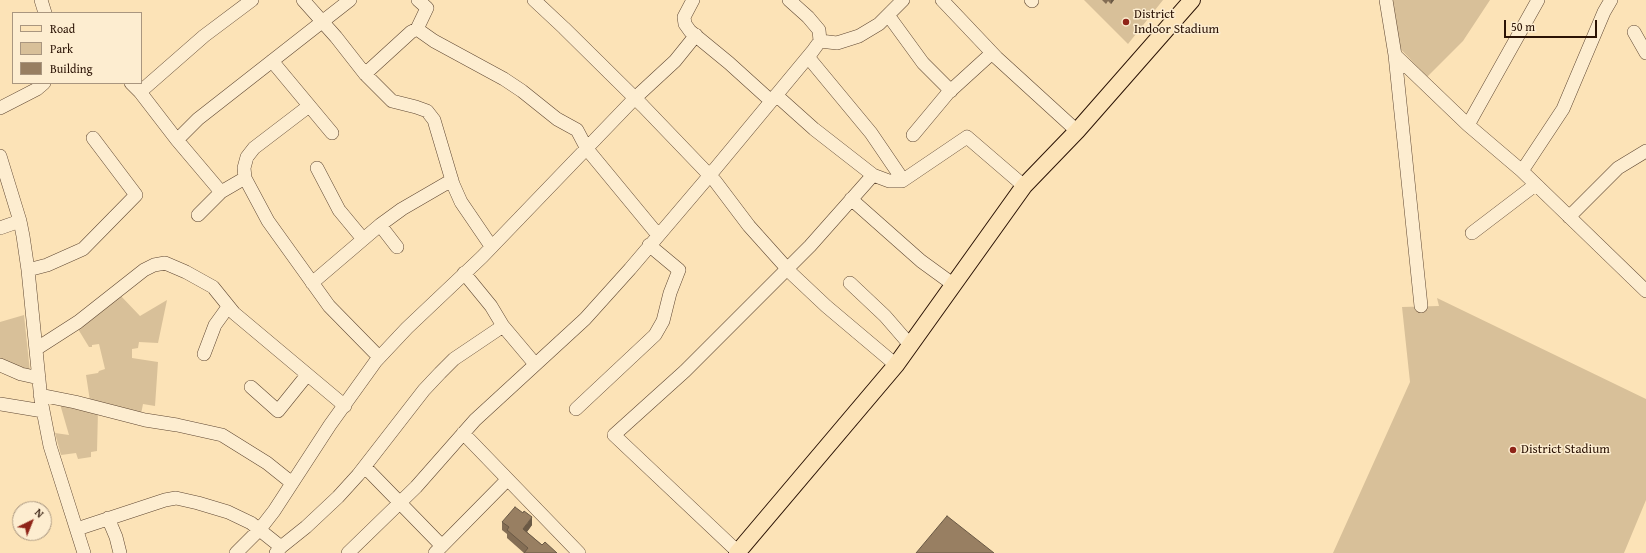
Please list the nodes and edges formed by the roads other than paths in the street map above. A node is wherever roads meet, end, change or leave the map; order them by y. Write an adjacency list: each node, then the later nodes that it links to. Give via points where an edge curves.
1 (41, 0): 15 (street)
2 (252, 0): 28 (street)
3 (303, 0): 17 (street)
4 (350, 0): 17 (street)
5 (418, 0): 18 (street, via 427,8)
6 (534, 0): 32 (street)
7 (693, 0): 20 (street, via 684,17 685,24)
8 (789, 0): 21 (street, via 819,30)
9 (904, 0): 16 (street)
10 (942, 0): 23 (street)
11 (1192, 0): 37 (main road)
12 (1386, 0): 24 (street)
13 (1538, 0): 36 (street)
14 (1611, 0): 46 (street, via 1563,109)
15 (45, 12)
16 (888, 15): 21 (street, via 879,24 859,36 837,43); 31 (street, via 923,63)
17 (323, 22): 26 (street); 27 (street)
18 (417, 29): 27 (street); 42 (street, via 522,91 557,119 577,130)
19 (1634, 32): 22 (street)
20 (696, 35): 32 (street, via 675,61); 33 (street)
21 (820, 41): 25 (street)
22 (1646, 52)
23 (992, 53): 31 (street); 37 (street)
24 (1395, 56): 36 (street); 74 (street)
25 (808, 57): 33 (street); 51 (street, via 871,134)
26 (272, 61): 34 (street); 41 (street, via 198,119)
27 (365, 74): 50 (street, via 392,101 427,111 434,120)
28 (142, 82)
29 (43, 84): 35 (street)
30 (135, 87): 41 (street)
31 (951, 91): 39 (street)
32 (635, 98): 42 (street); 47 (street)
33 (774, 98): 47 (street); 48 (street)
34 (310, 106): 38 (street); 49 (street, via 254,148 247,157)
35 (0, 108)
36 (1468, 125): 46 (street)
37 (1077, 131): 53 (main road)
38 (332, 133)
39 (913, 135)
40 (93, 138): 67 (street, via 136,195 83,249 47,265)
41 (177, 140): 54 (street)
42 (587, 149): 63 (street); 64 (street)
43 (1646, 151): 57 (street, via 1618,168)
44 (0, 156): 58 (street)
45 (317, 168): 62 (street, via 338,210)
46 (1522, 171): 52 (street)
47 (710, 175): 63 (street); 66 (street, via 750,226)
48 (872, 175): 51 (street, via 889,181); 55 (street)
49 (245, 178): 54 (street); 69 (street, via 268,221)
50 (452, 180): 59 (street); 64 (street, via 461,202)
51 (903, 180): 53 (street, via 967,137)
52 (1535, 184): 57 (street); 61 (street)
53 (1024, 186): 71 (main road)
54 (221, 192): 56 (street)
55 (851, 199): 66 (street); 71 (street, via 921,261)
56 (198, 215)
57 (1569, 217): 72 (street)
58 (20, 221): 60 (street); 67 (street)
59 (380, 225): 62 (street); 65 (street)
60 (0, 228)
61 (1472, 233)
62 (363, 239): 69 (street)
63 (653, 240): 80 (street, via 584,319); 89 (street, via 679,270 663,321 654,335)
64 (491, 246): 68 (street)
65 (397, 247)
66 (788, 268): 82 (street, via 826,306); 101 (street, via 685,371 614,435)
67 (28, 270): 77 (street)
68 (464, 274): 75 (street, via 491,306); 79 (street)
69 (312, 283): 79 (street, via 329,306)
70 (850, 283): 76 (street, via 885,316)
71 (954, 285): 76 (main road)
72 (1646, 291)
73 (228, 306): 77 (street, via 212,287 186,272 165,263 154,265 78,322); 78 (street, via 215,325); 83 (street)
74 (1421, 306)
75 (503, 326): 80 (street); 92 (street, via 454,359 440,372)
76 (911, 346): 82 (main road)
77 (36, 349): 84 (street)
78 (204, 354)
79 (379, 357): 88 (street)
80 (535, 364): 91 (street)
81 (0, 365): 84 (street)
82 (896, 365): 101 (main road)
83 (307, 375): 85 (street, via 278,411); 88 (street)
84 (39, 378): 86 (street)
85 (251, 387)
86 (40, 395): 90 (street); 94 (street, via 222,435 267,463)
87 (0, 404): 90 (street)
88 (345, 406): 94 (street)
89 (576, 409)
90 (43, 411): 97 (street, via 50,446)
91 (463, 433): 93 (street); 95 (street)
92 (365, 467): 95 (street); 100 (street, via 338,497)
93 (507, 480): 99 (street); 106 (street)
94 (292, 483): 98 (street)
95 (400, 504): 99 (street); 105 (street)
96 (108, 518): 97 (street); 98 (street, via 176,498 228,512); 103 (street)
97 (77, 529): 102 (street)
98 (260, 529): 100 (street); 104 (street)
99 (439, 549)
100 (278, 550)
101 (737, 552)
102 (84, 553)
103 (120, 553)
104 (236, 553)
105 (348, 553)
106 (579, 553)

